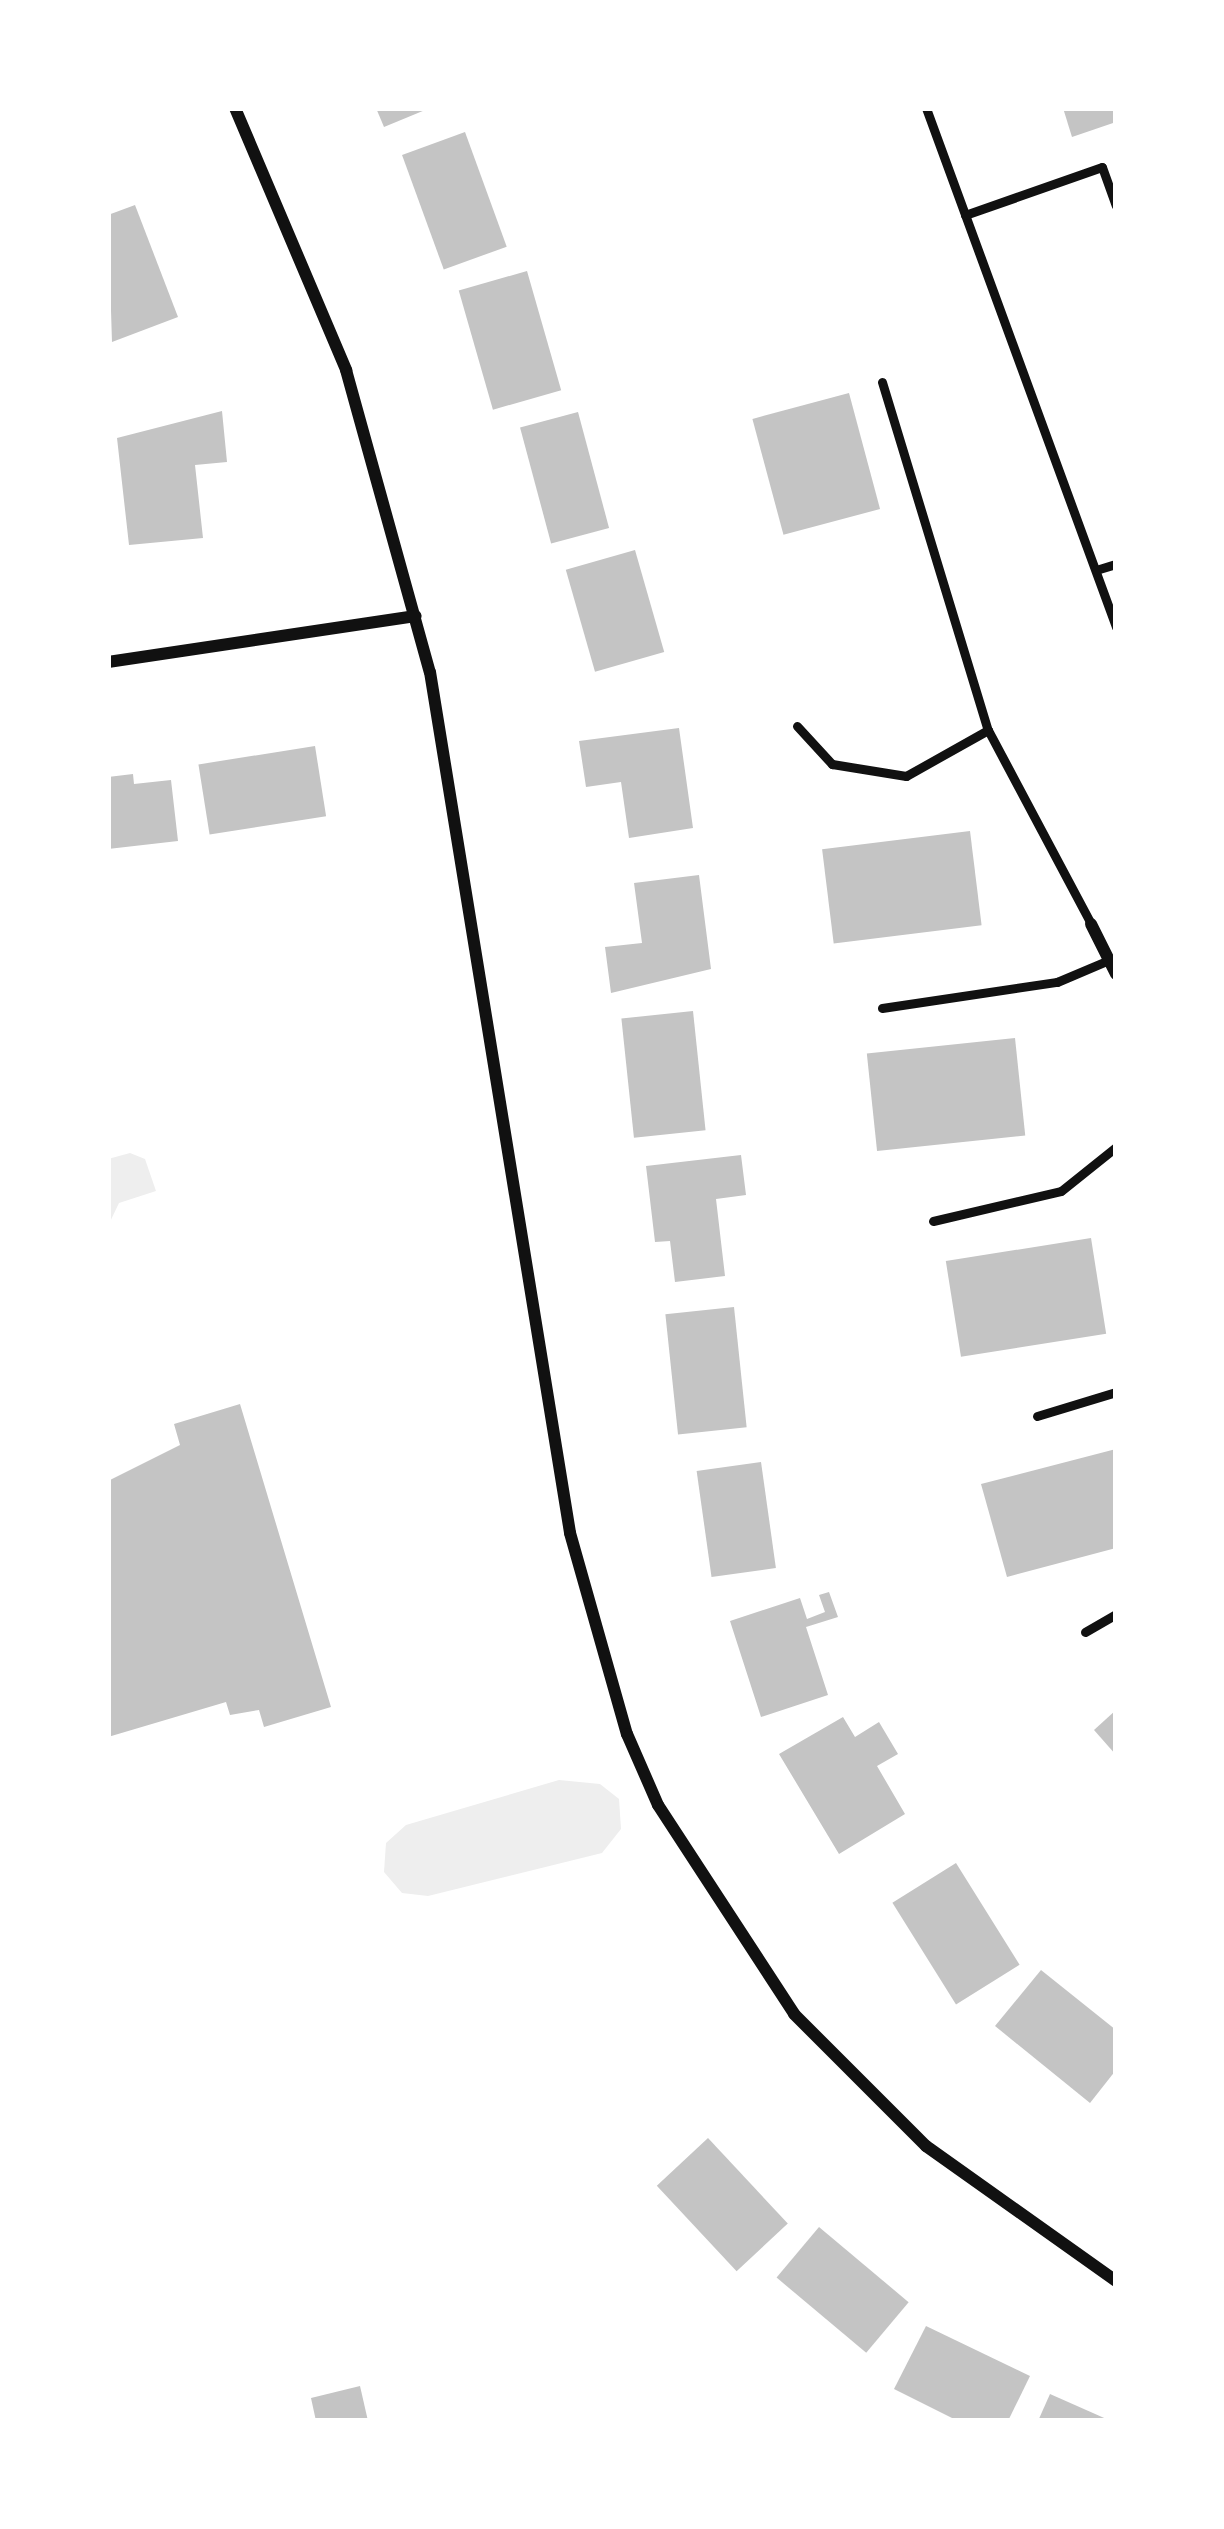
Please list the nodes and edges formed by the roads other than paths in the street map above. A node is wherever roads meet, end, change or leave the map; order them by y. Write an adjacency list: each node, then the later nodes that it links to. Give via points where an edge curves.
1 (235, 108): 8 (street, via 346,370)
2 (926, 108): 4 (lane)
3 (1116, 206): 4 (lane, via 1102,166)
4 (965, 215): 7 (lane)
5 (883, 382): 12 (lane)
6 (1116, 564): 7 (lane)
7 (1096, 570): 9 (lane)
8 (416, 616): 10 (street); 23 (street, via 465,849 570,1533 627,1734 688,1856 794,2014 955,2170)
9 (1116, 627)
10 (108, 662)
11 (797, 726): 12 (lane, via 832,764 906,776)
12 (988, 730): 13 (lane)
13 (1090, 924): 14 (street)
14 (1109, 960): 15 (street); 16 (lane, via 1058,982)
15 (1116, 974)
16 (883, 1009)
17 (1116, 1147): 18 (lane, via 1061,1191)
18 (933, 1221)
19 (1116, 1392): 20 (lane)
20 (1036, 1416)
21 (1116, 1614): 22 (lane)
22 (1085, 1632)
23 (1116, 2282)

